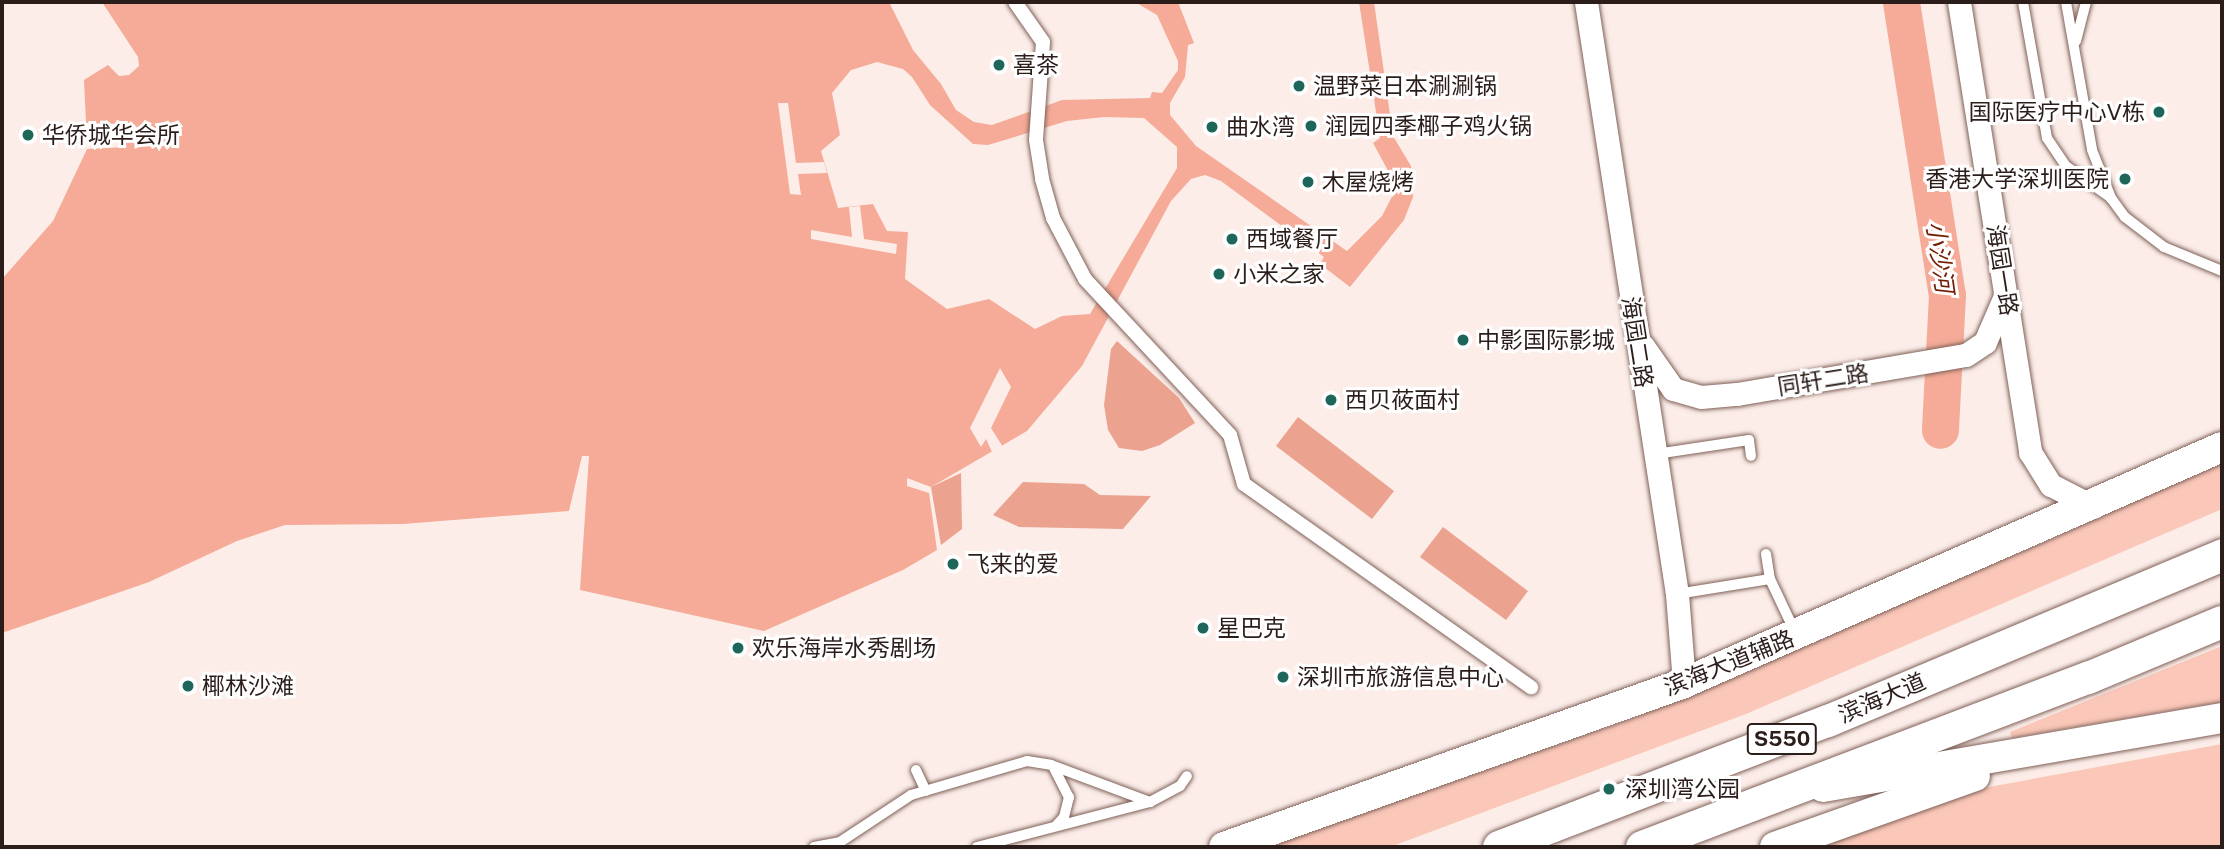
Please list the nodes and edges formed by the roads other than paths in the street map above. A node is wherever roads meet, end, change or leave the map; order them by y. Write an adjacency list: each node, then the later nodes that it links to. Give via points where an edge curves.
1 (1015, 2): 25 (street, via 1043,42 1037,140 1053,218 1085,279 1230,435 1244,484)
2 (1585, 2): 11 (street, 海园二路)
3 (1959, 2): 10 (street, 海园一路)
4 (2023, 2): 8 (lane, via 2047,138 2067,166)
5 (2066, 2): 7 (lane)
6 (2086, 2): 7 (lane, via 2076,38)
7 (2077, 58): 8 (lane, via 2092,150)
8 (2111, 198): 9 (lane, via 2125,217 2164,247)
9 (2222, 271)
10 (2006, 292): 11 (street, 同轩二路, via 1989,336 1966,355 1701,397 1673,389); 15 (street, 海园一路, via 2026,436 2036,465 2059,492)
11 (1635, 330): 13 (street, 海园二路)
12 (2222, 447): 15 (main road, 滨海大道辅路)
13 (1656, 454): 14 (lane, via 1749,440); 20 (street, 海园二路)
14 (1751, 456)
15 (2094, 507): 23 (main road, 滨海大道辅路)
16 (2222, 535): 21 (highway)
17 (1766, 554): 19 (lane)
18 (2222, 555): 21 (highway, 滨海大道 / S550)
19 (1770, 579): 20 (lane); 23 (lane)
20 (1676, 594): 24 (street, 海园二路)
21 (2061, 622): 38 (highway, 滨海大道 / S550, via 1828,721)
22 (2222, 622): 32 (highway, S550)
23 (1797, 636): 24 (main road, 滨海大道辅路)
24 (1684, 683): 37 (main road, 滨海大道辅路)
25 (1531, 687)
26 (2222, 718): 27 (main road)
27 (2120, 734): 32 (main road); 40 (main road, via 1944,786)
28 (1051, 765): 31 (lane, via 1013,764); 33 (lane); 34 (lane, via 1069,797 1064,817)
29 (916, 770): 31 (lane)
30 (1187, 776): 33 (lane, via 1180,786)
31 (926, 791): 35 (lane, via 911,795 839,842)
32 (1786, 794): 39 (highway, S550)
33 (1150, 802): 34 (lane)
34 (1055, 826): 36 (lane)
35 (814, 847)
36 (976, 847)
37 (1224, 847)
38 (1499, 847)
39 (1642, 847)
40 (1775, 847)

